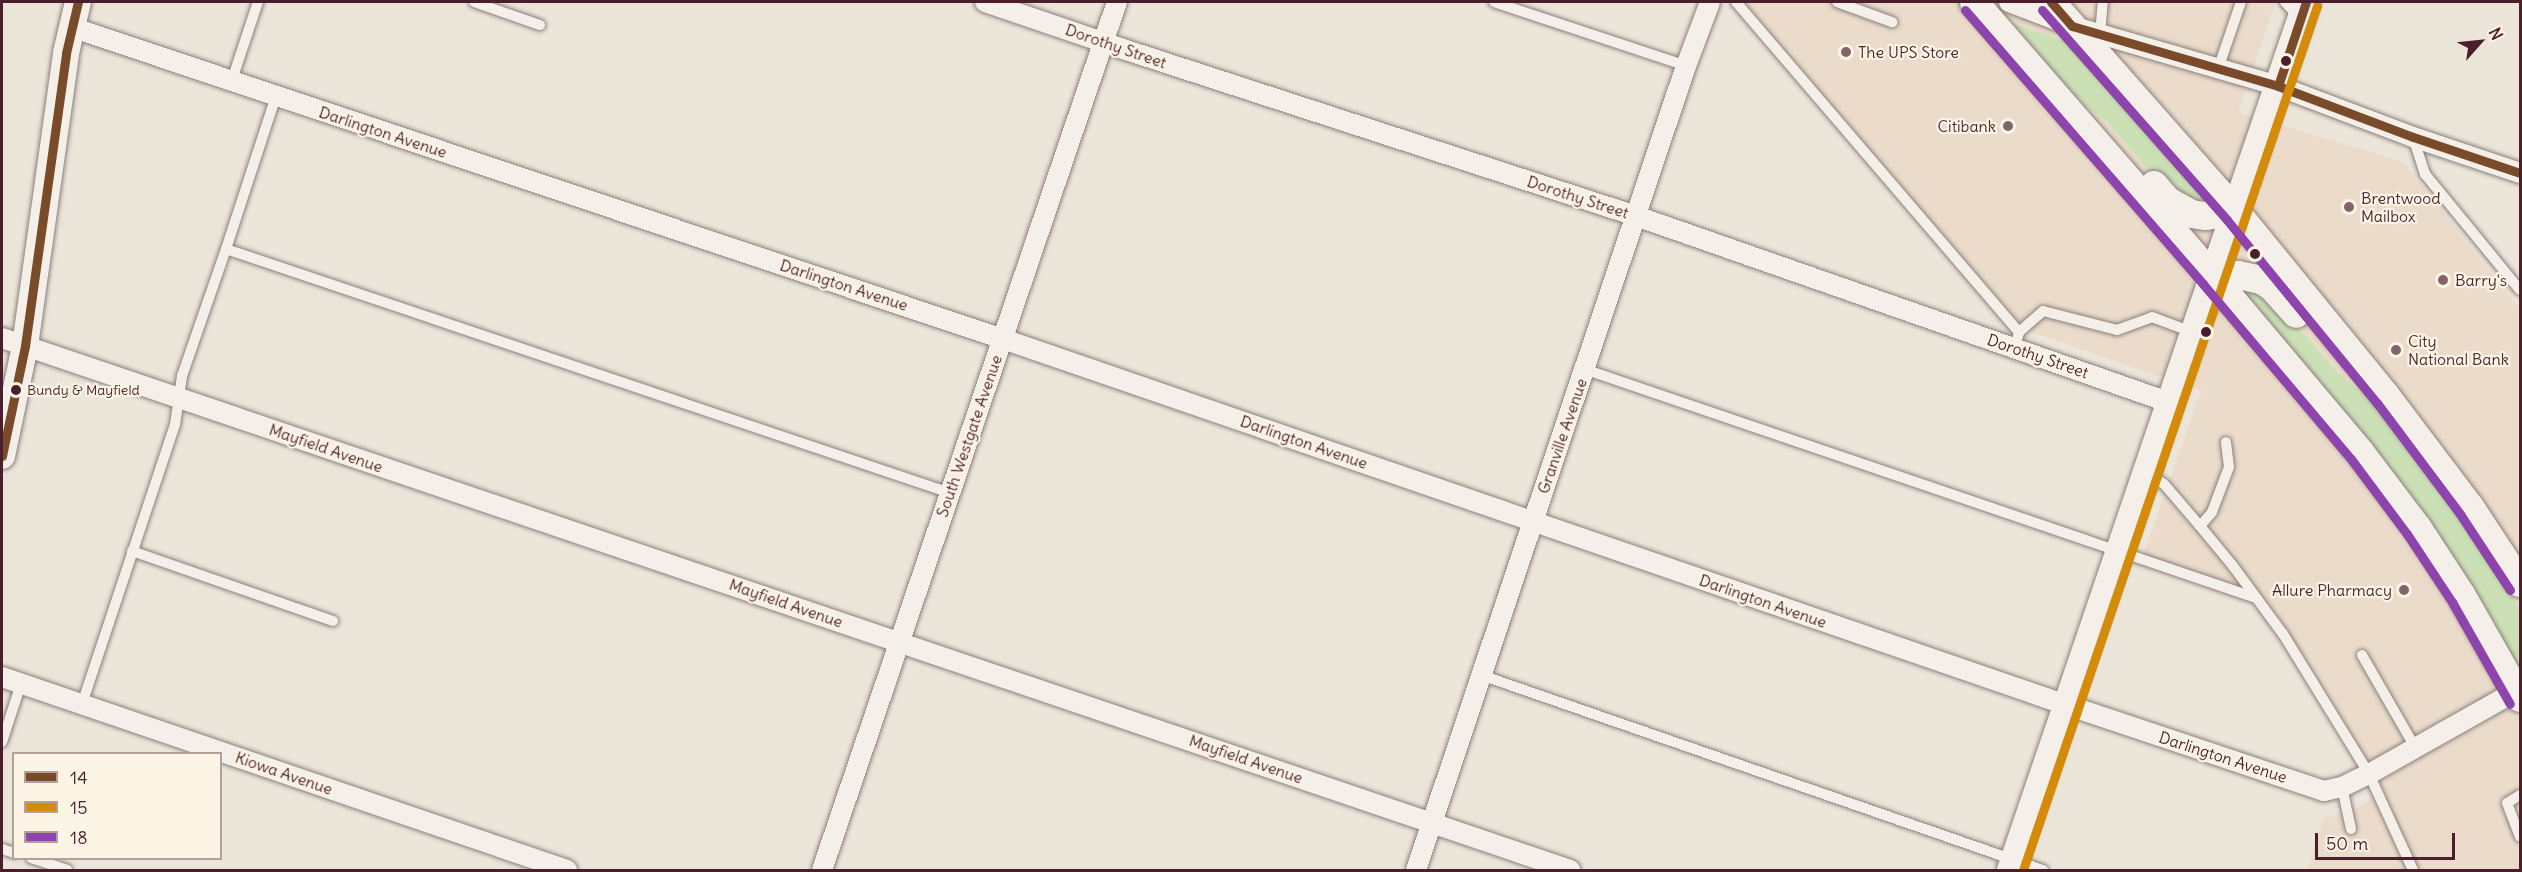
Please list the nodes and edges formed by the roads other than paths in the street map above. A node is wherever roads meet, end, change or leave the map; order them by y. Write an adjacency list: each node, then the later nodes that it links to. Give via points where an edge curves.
1 (78, 2): 19 (street)
2 (258, 2): 25 (lane)
3 (474, 2): 17 (lane)
4 (985, 2): 21 (street, Dorothy Street)
5 (1117, 2): 21 (street, South Westgate Avenue)
6 (1494, 2): 22 (lane)
7 (1710, 2): 22 (street, Granville Avenue)
8 (1736, 2): 37 (lane)
9 (1837, 2): 16 (lane)
10 (1974, 2): 23 (main road)
11 (2009, 2): 18 (street)
12 (2051, 2): 18 (main road)
13 (2103, 2): 20 (lane)
14 (2241, 2): 24 (lane)
15 (2297, 8): 26 (street)
16 (1892, 22)
17 (540, 25)
18 (2072, 26): 20 (street); 30 (main road)
19 (71, 27): 25 (street, Darlington Avenue); 38 (street)
20 (2100, 34): 24 (street)
21 (1104, 43): 31 (street, Dorothy Street); 36 (street, South Westgate Avenue)
22 (1686, 66): 31 (street, Granville Avenue)
23 (2032, 69): 30 (main road, via 2110,132 2168,201 2206,216); 33 (main road)
24 (2218, 69): 26 (street)
25 (232, 80): 27 (street, Darlington Avenue)
26 (2278, 86): 28 (street); 30 (street)
27 (276, 96): 32 (lane); 36 (street, Darlington Avenue)
28 (2413, 137): 29 (street); 34 (lane, via 2425,174)
29 (2520, 173)
30 (2236, 212): 33 (street); 40 (main road)
31 (1636, 216): 37 (street, Dorothy Street); 39 (street, Granville Avenue)
32 (226, 249): 41 (lane, via 182,376); 46 (lane)
33 (2212, 276): 35 (street); 40 (main road, via 2250,276 2272,287 2334,358); 59 (main road, via 2360,452 2417,527)
34 (2520, 290)
35 (2192, 332): 37 (lane, via 2152,316 2117,330 2043,311); 42 (street)
36 (1003, 339): 46 (street, South Westgate Avenue); 47 (street, Darlington Avenue)
37 (2017, 340): 42 (street, Dorothy Street)
38 (13, 342): 41 (street, Mayfield Avenue); 44 (street)
39 (1584, 369): 47 (street, Granville Avenue); 50 (lane)
40 (2386, 396): 51 (main road, via 2470,507)
41 (179, 398): 49 (lane, via 175,425); 54 (street, Mayfield Avenue)
42 (2169, 402): 45 (street)
43 (2226, 442): 48 (lane, via 2229,468 2212,512)
44 (2, 456)
45 (2145, 471): 48 (lane, via 2164,484); 50 (street)
46 (950, 493): 54 (street, South Westgate Avenue)
47 (1533, 521): 56 (street, Granville Avenue); 61 (street, Darlington Avenue)
48 (2200, 526): 52 (lane)
49 (132, 551): 53 (lane); 60 (lane)
50 (2118, 552): 52 (lane); 61 (street)
51 (2520, 583)
52 (2256, 597): 64 (lane, via 2324,697)
53 (333, 621)
54 (898, 641): 67 (street, Mayfield Avenue); 74 (street, South Westgate Avenue)
55 (2362, 655): 63 (lane)
56 (1481, 675): 67 (street, Granville Avenue); 71 (lane)
57 (2, 677): 58 (street, Kiowa Avenue)
58 (21, 684): 60 (street, Kiowa Avenue); 62 (lane)
59 (2519, 692): 63 (street, Darlington Avenue)
60 (82, 704): 73 (street, Kiowa Avenue)
61 (2066, 705): 65 (street, Darlington Avenue, via 2324,790); 71 (street)
62 (2, 742)
63 (2416, 749): 64 (street, Darlington Avenue)
64 (2369, 774): 65 (street, Darlington Avenue); 78 (lane)
65 (2342, 787): 68 (lane)
66 (2520, 795): 69 (lane, via 2507,802)
67 (1432, 822): 75 (street, Granville Avenue); 76 (street, Mayfield Avenue)
68 (2351, 829)
69 (2520, 837)
70 (37, 860): 72 (lane)
71 (2012, 866): 77 (lane)
72 (66, 870)
73 (567, 870)
74 (822, 870)
75 (1416, 870)
76 (1570, 870)
77 (2043, 870)
78 (2413, 870)

